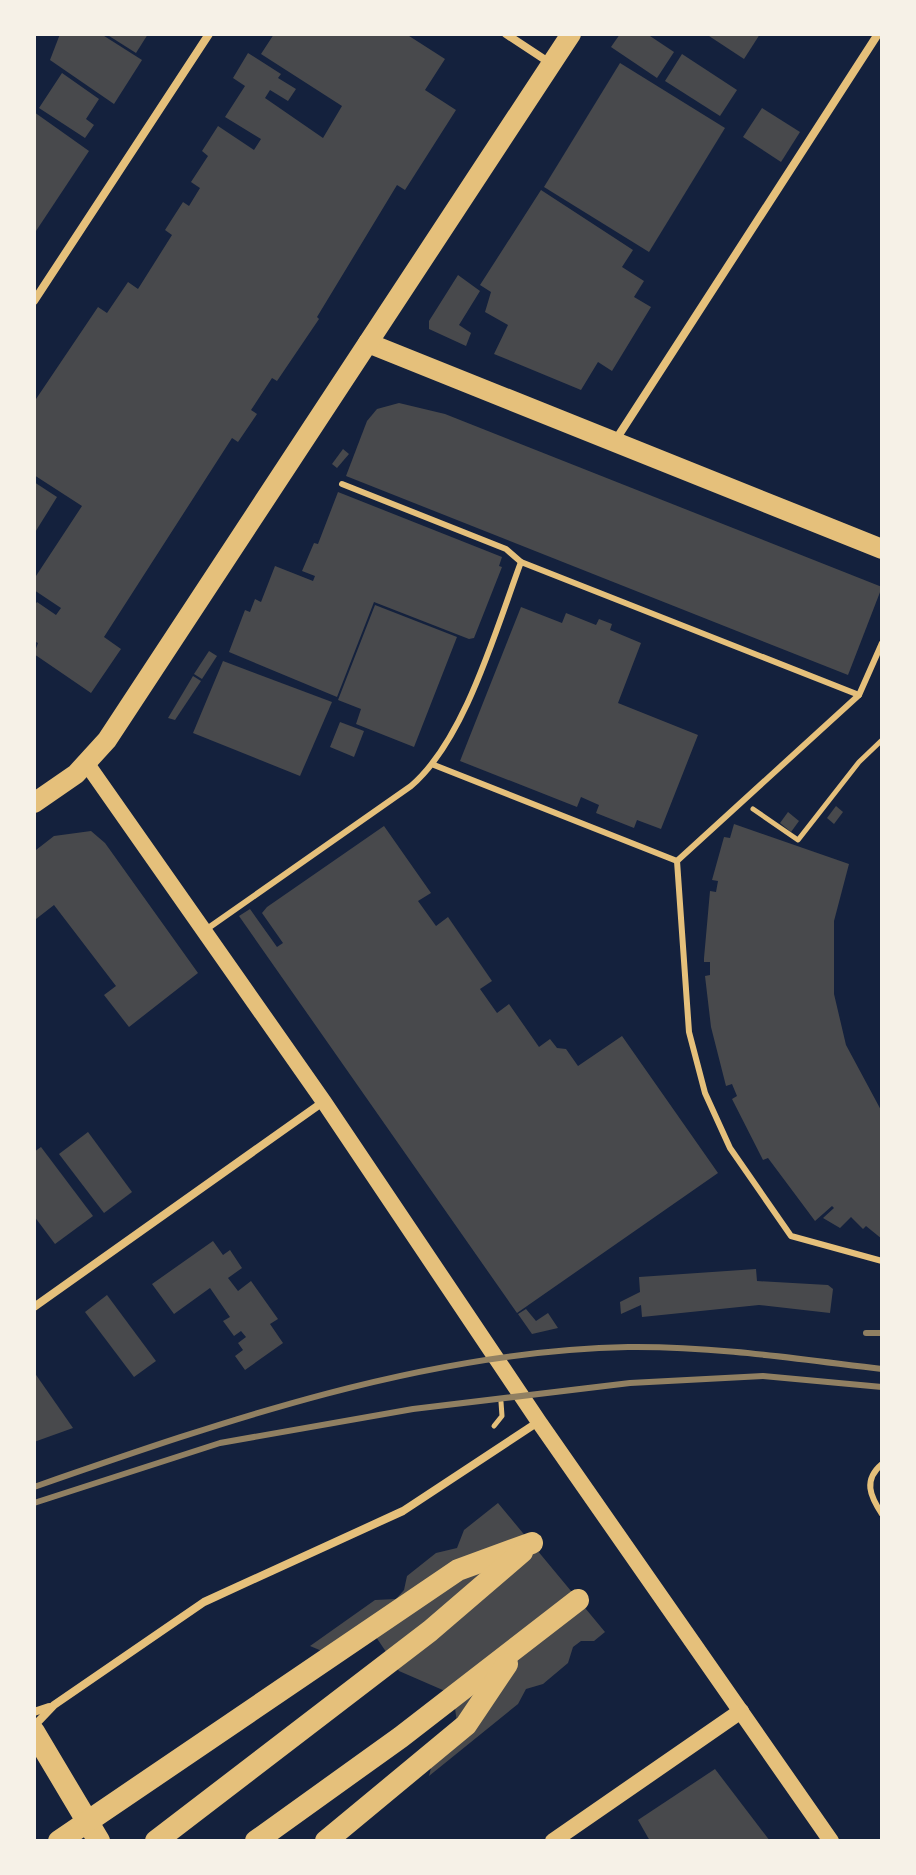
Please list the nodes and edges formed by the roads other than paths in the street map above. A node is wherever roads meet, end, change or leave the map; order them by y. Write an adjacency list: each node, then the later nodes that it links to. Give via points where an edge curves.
1 (506, 34): 5 (street)
2 (571, 34): 5 (main road)
3 (878, 34): 8 (street)
4 (207, 35): 6 (street)
5 (551, 64): 7 (main road)
6 (34, 301)
7 (368, 343): 8 (main road); 14 (main road)
8 (614, 442): 10 (main road)
9 (342, 484): 11 (lane, via 506,549)
10 (882, 549)
11 (521, 562): 13 (lane); 15 (lane, via 458,724)
12 (882, 643): 13 (lane)
13 (859, 695): 17 (lane)
14 (87, 764): 16 (main road); 18 (main road)
15 (434, 765): 17 (lane); 18 (lane)
16 (34, 803)
17 (677, 861): 20 (lane, via 689,1032 705,1093 727,1142 791,1236)
18 (204, 931): 19 (main road)
19 (324, 1102): 21 (street); 22 (main road)
20 (882, 1261)
21 (34, 1307)
22 (536, 1418): 27 (street, via 403,1511 204,1602); 28 (main road)
23 (882, 1464): 24 (lane, via 871,1476 869,1492)
24 (882, 1514)
25 (578, 1600): 26 (highway)
26 (516, 1650): 35 (highway); 36 (highway, via 466,1725)
27 (54, 1705): 29 (street); 30 (street)
28 (741, 1711): 37 (main road); 38 (main road)
29 (34, 1712)
30 (34, 1726)
31 (34, 1732): 33 (highway)
32 (59, 1841): 34 (highway, via 458,1570 532,1543 430,1631)
33 (99, 1841)
34 (156, 1841)
35 (256, 1841)
36 (326, 1841)
37 (553, 1841)
38 (831, 1841)

